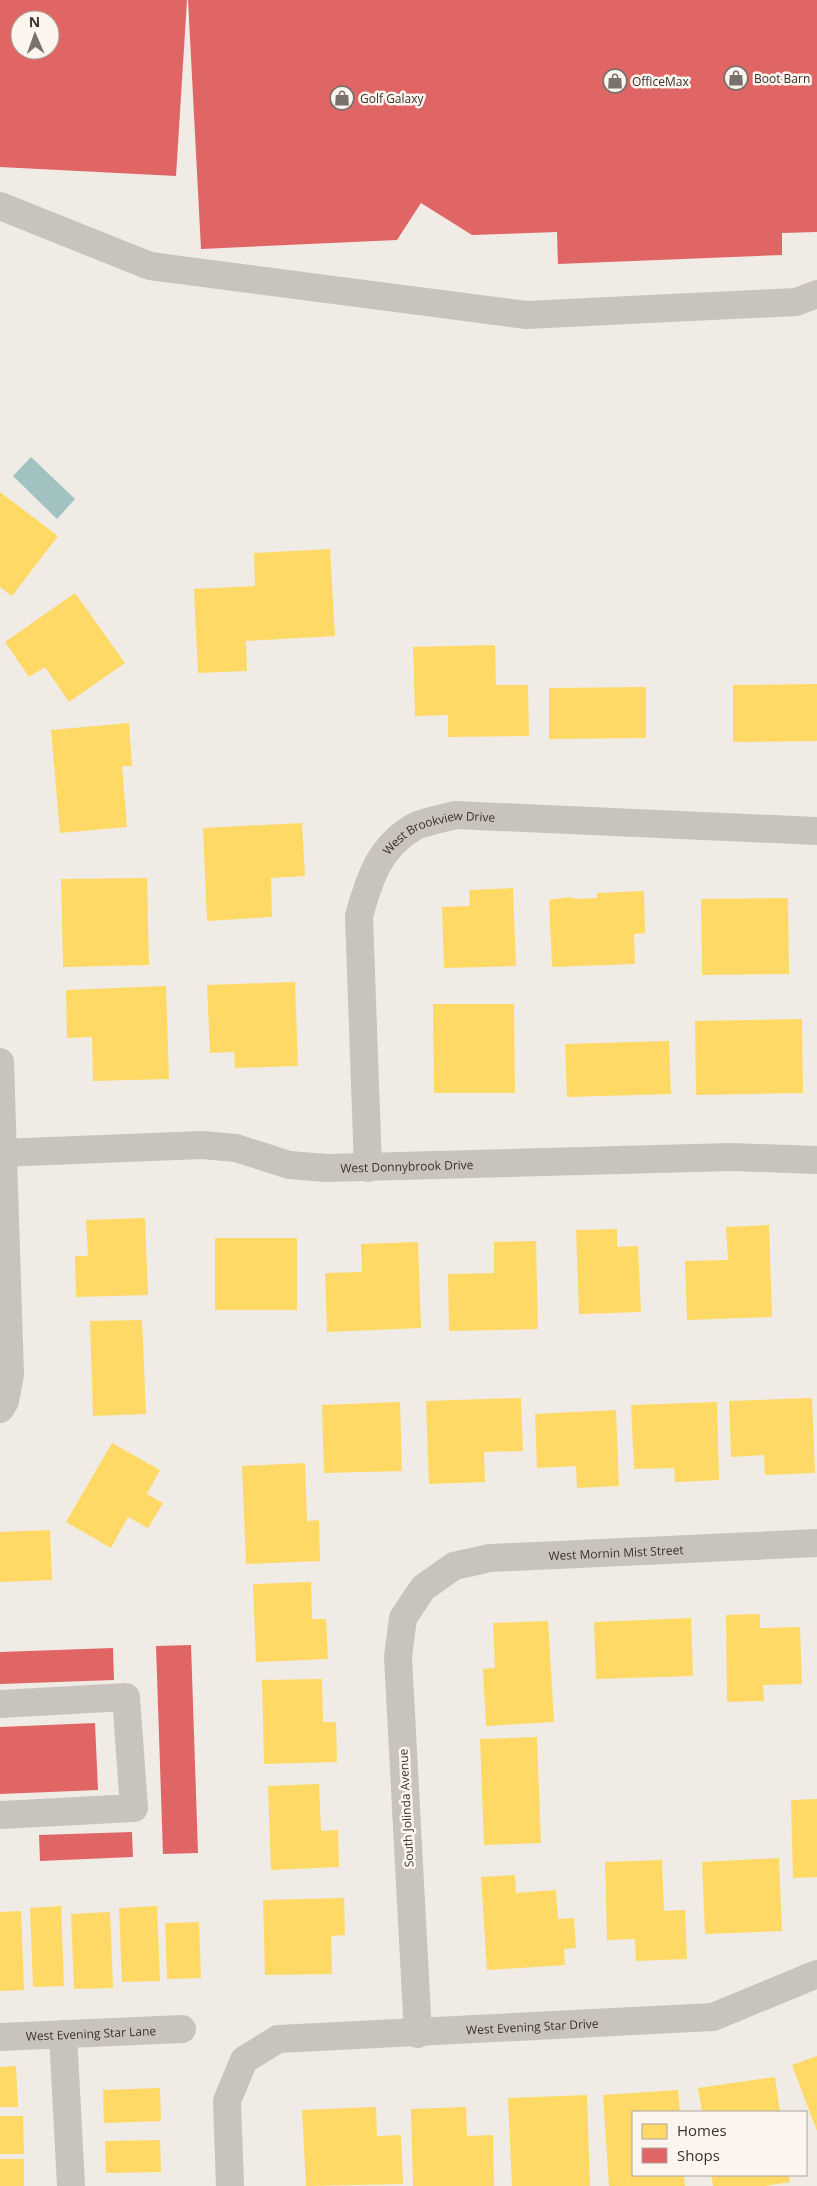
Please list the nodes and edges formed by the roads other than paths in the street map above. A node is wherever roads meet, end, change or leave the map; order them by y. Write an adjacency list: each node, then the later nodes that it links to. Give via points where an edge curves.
1 (0, 206): 2 (street, via 150,266 526,315 796,302)
2 (817, 294)
3 (817, 831): 7 (street, West Brookview Drive, via 454,815 414,827 385,850 368,880 359,916)
4 (0, 1062): 5 (street)
5 (1, 1153): 7 (street, West Donnybrook Drive, via 202,1145 236,1148 289,1165); 8 (street, via 10,1374 5,1401)
6 (817, 1160): 7 (street, West Donnybrook Drive, via 731,1157)
7 (368, 1168)
8 (0, 1409)
9 (817, 1543): 10 (street, West Mornin Mist Street, via 490,1558 454,1566)
10 (423, 1588): 16 (street, South Jolinda Avenue, via 403,1618 398,1657)
11 (0, 1704): 12 (street, via 126,1698 134,1808)
12 (0, 1815)
13 (817, 1974): 16 (street, West Evening Star Drive, via 713,2017)
14 (182, 2029): 15 (street, West Evening Star Lane)
15 (63, 2034): 17 (street, West Evening Star Lane); 18 (street)
16 (418, 2034): 19 (street, West Evening Star Drive, via 278,2040 244,2060 227,2101)
17 (0, 2037)
18 (70, 2186)
19 (230, 2186)

